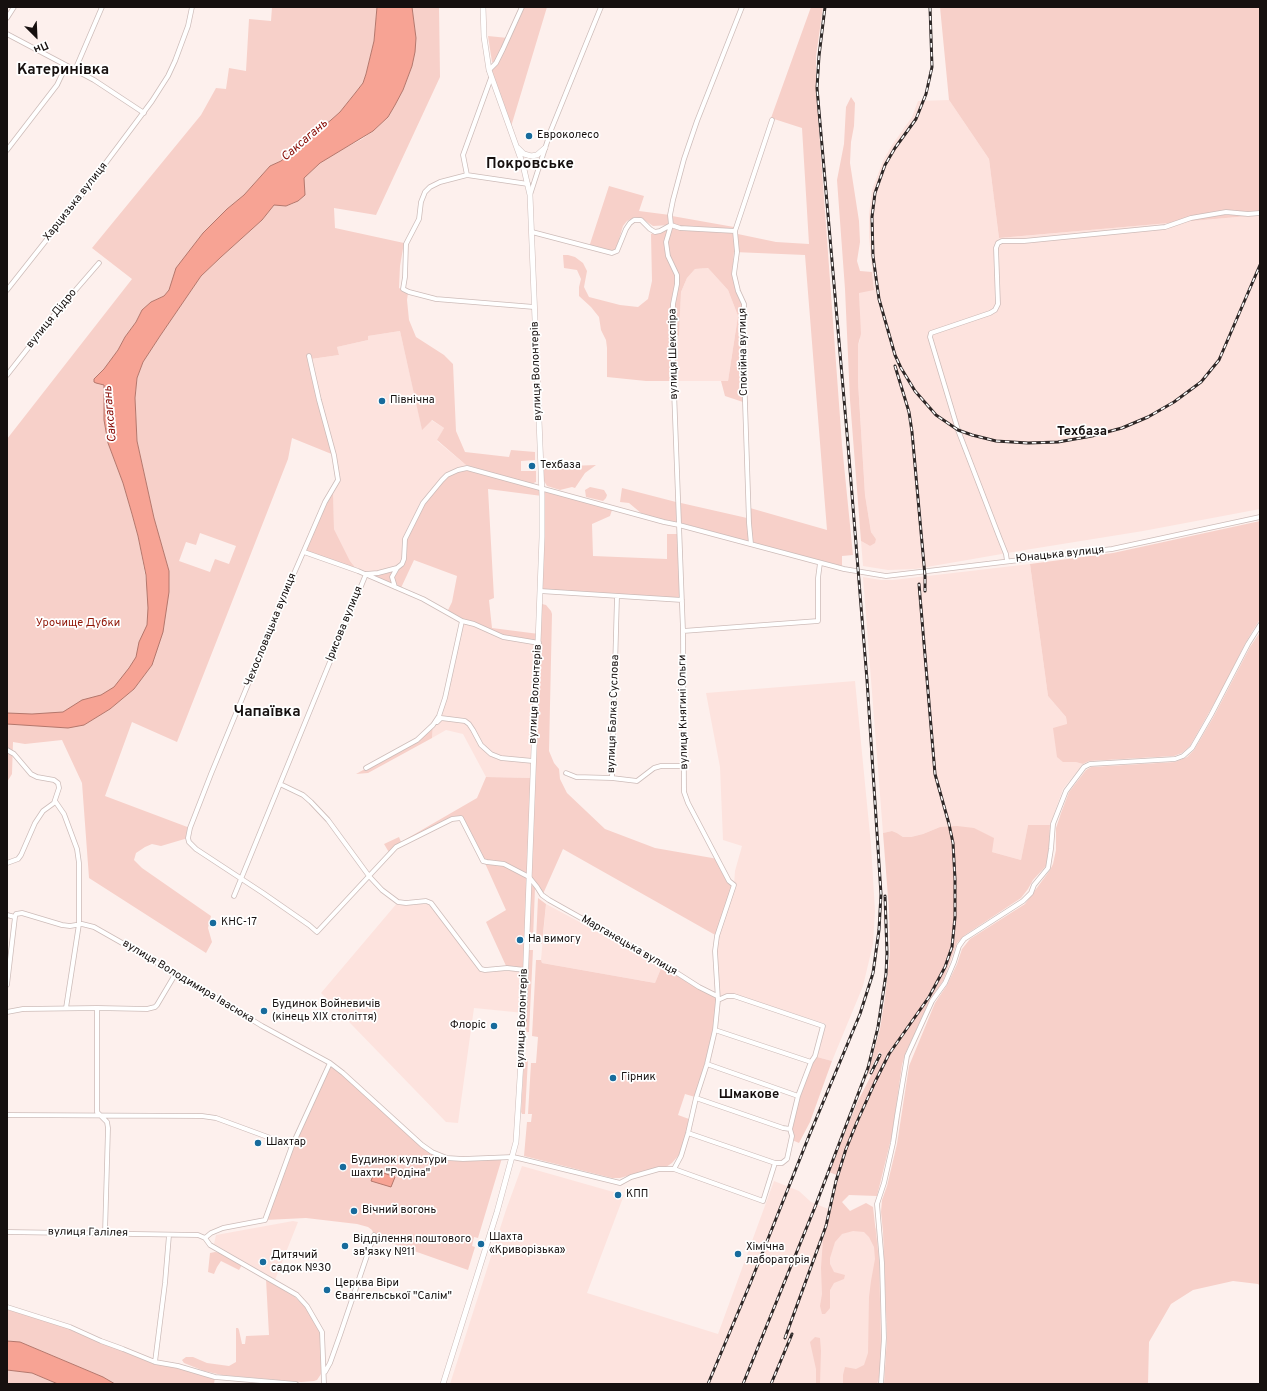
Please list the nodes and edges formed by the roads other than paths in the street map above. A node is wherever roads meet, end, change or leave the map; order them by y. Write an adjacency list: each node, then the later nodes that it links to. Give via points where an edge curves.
1 (14, 7): 8 (street)
2 (102, 7): 11 (street)
3 (192, 7): 14 (street, Харцизька вулиця, via 175,61)
4 (483, 7): 12 (street)
5 (522, 7): 12 (street, via 496,63)
6 (601, 7): 17 (street, вулиця Волонтерів)
7 (742, 7): 23 (street, вулиця Шекспіра, via 695,128 673,200)
8 (7, 18)
9 (7, 34): 10 (street)
10 (66, 66): 11 (street); 18 (street, via 56,84)
11 (75, 70): 14 (street)
12 (489, 70): 13 (street)
13 (491, 78): 16 (street); 19 (street, via 463,155)
14 (144, 113): 27 (street, Харцизька вулиця)
15 (772, 120): 24 (street, Спокійна вулиця)
16 (516, 146): 17 (street, via 524,154 531,156); 20 (street)
17 (545, 148): 21 (street, вулиця Волонтерів)
18 (7, 150)
19 (467, 175): 20 (street); 28 (street, via 440,182 426,192 419,219 406,244 403,289 436,298)
20 (528, 184): 21 (street)
21 (530, 195): 25 (street, вулиця Волонтерів)
22 (1260, 212): 36 (street, via 1226,212 1191,218 1165,227 1002,241 996,248 998,304 995,310 932,334 930,337 958,430)
23 (671, 225): 24 (street, via 680,228); 25 (street, via 655,232 641,220 634,220 626,228 617,251 612,253); 33 (street, вулиця Шекспіра, via 666,242 668,256 677,275 672,337)
24 (735, 231): 34 (street, Спокійна вулиця, via 734,274 744,304 748,524)
25 (532, 232): 28 (street, вулиця Волонтерів)
26 (99, 263): 30 (street, вулиця Дідро)
27 (7, 290)
28 (534, 307): 31 (street, вулиця Волонтерів)
29 (309, 356): 35 (street, Чехословацька вулиця, via 338,480 325,502)
30 (7, 375)
31 (541, 489): 33 (street, Юнацька вулиця); 38 (street, via 467,468 452,472 432,491 416,516 406,539 404,559); 41 (street, вулиця Волонтерів)
32 (1260, 517): 36 (street, Юнацька вулиця, via 1112,549)
33 (679, 525): 34 (street, Юнацька вулиця); 43 (street, вулиця Княгині Ольги)
34 (751, 544): 37 (street, Юнацька вулиця)
35 (304, 552): 39 (street); 60 (street, Чехословацька вулиця, via 188,838 192,846)
36 (1007, 561): 37 (street, Юнацька вулиця, via 886,576)
37 (820, 563): 46 (street, via 818,621)
38 (397, 568): 39 (street, Ірисова вулиця); 40 (street, via 392,578)
39 (366, 574): 40 (street); 55 (street, Ірисова вулиця)
40 (395, 587): 44 (street)
41 (540, 591): 42 (street); 47 (street, вулиця Волонтерів)
42 (617, 596): 43 (street); 54 (street, вулиця Балка Суслова)
43 (682, 600): 46 (street, вулиця Княгині Ольги)
44 (462, 621): 47 (street, via 503,637); 48 (street, via 445,698)
45 (1260, 625): 98 (street, via 1192,748 1175,759 1090,764 1084,767 1066,791 1053,824 1048,868 1023,901 964,939 959,946 945,982 932,1001 907,1056 893,1143 877,1204 884,1338)
46 (683, 631): 51 (street, вулиця Княгині Ольги)
47 (539, 643): 50 (street, вулиця Волонтерів)
48 (433, 726): 50 (street, via 441,718 465,722 481,745 491,754 501,758); 52 (street, via 417,740)
49 (7, 750): 56 (street, via 14,754 31,774 58,783)
50 (533, 761): 59 (street, вулиця Волонтерів)
51 (684, 766): 54 (street, вулиця Балка Суслова, via 654,768 637,781); 68 (street, вулиця Княгині Ольги, via 684,792 688,803 729,881 734,884 715,951)
52 (366, 768)
53 (566, 773): 54 (street, via 576,777)
54 (612, 778)
55 (280, 784): 58 (street, via 303,795 311,802 328,820); 60 (street, Ірисова вулиця)
56 (55, 801): 57 (street, via 43,811 21,856); 64 (street, via 64,814 77,849)
57 (7, 863)
58 (369, 876): 59 (street, via 396,847 458,817 461,818 484,861 504,864); 60 (street, Чехословацька вулиця, via 317,932); 65 (street, via 398,902 431,903 481,969)
59 (529, 878): 65 (street, вулиця Волонтерів); 68 (street, Марганецька вулиця, via 542,895)
60 (241, 879): 61 (street, Ірисова вулиця)
61 (234, 896)
62 (7, 915): 63 (street, вулиця Володимира Івасюка)
63 (15, 917): 64 (street, вулиця Володимира Івасюка, via 16,914 22,913 62,925); 67 (street)
64 (79, 924): 66 (street, вулиця Володимира Івасюка, via 94,927); 69 (street)
65 (525, 970): 83 (street, вулиця Волонтерів, via 518,1117)
66 (176, 973): 70 (street, via 155,1007); 74 (street, вулиця Володимира Івасюка, via 262,1026)
67 (7, 985)
68 (718, 998): 72 (street); 73 (street, via 734,996 824,1026)
69 (66, 1008): 70 (street); 71 (street)
70 (98, 1008): 79 (street, via 97,1112)
71 (7, 1012)
72 (715, 1030): 73 (street); 75 (street)
73 (811, 1062): 76 (street)
74 (330, 1063): 82 (street); 83 (street, вулиця Володимира Івасюка, via 432,1152 447,1158 463,1159)
75 (707, 1064): 76 (street); 77 (street)
76 (798, 1096): 80 (street)
77 (696, 1098): 80 (street); 81 (street)
78 (7, 1115): 79 (street)
79 (100, 1116): 82 (street, via 216,1118); 87 (street, via 107,1122 108,1128)
80 (790, 1129): 84 (street, via 792,1136 787,1159 782,1163)
81 (688, 1133): 84 (street); 85 (street)
82 (292, 1146): 90 (street, via 265,1220 223,1228)
83 (513, 1157): 85 (street, вулиця Володимира Івасюка, via 620,1183 659,1169); 97 (street, вулиця Волонтерів)
84 (775, 1163): 85 (street, via 763,1201)
85 (674, 1169)
86 (7, 1232): 87 (street, вулиця Галілея)
87 (105, 1233): 88 (street, вулиця Галілея)
88 (169, 1235): 90 (street, вулиця Галілея); 92 (street)
89 (374, 1235): 93 (street, via 330,1363)
90 (205, 1238): 93 (street, via 210,1245 297,1295 308,1306 322,1332)
91 (7, 1307): 92 (street, via 70,1327)
92 (155, 1362): 94 (street, via 215,1377)
93 (324, 1373): 96 (street)
94 (253, 1382): 95 (street)
95 (296, 1384)
96 (324, 1384)
97 (443, 1384)
98 (881, 1384)

